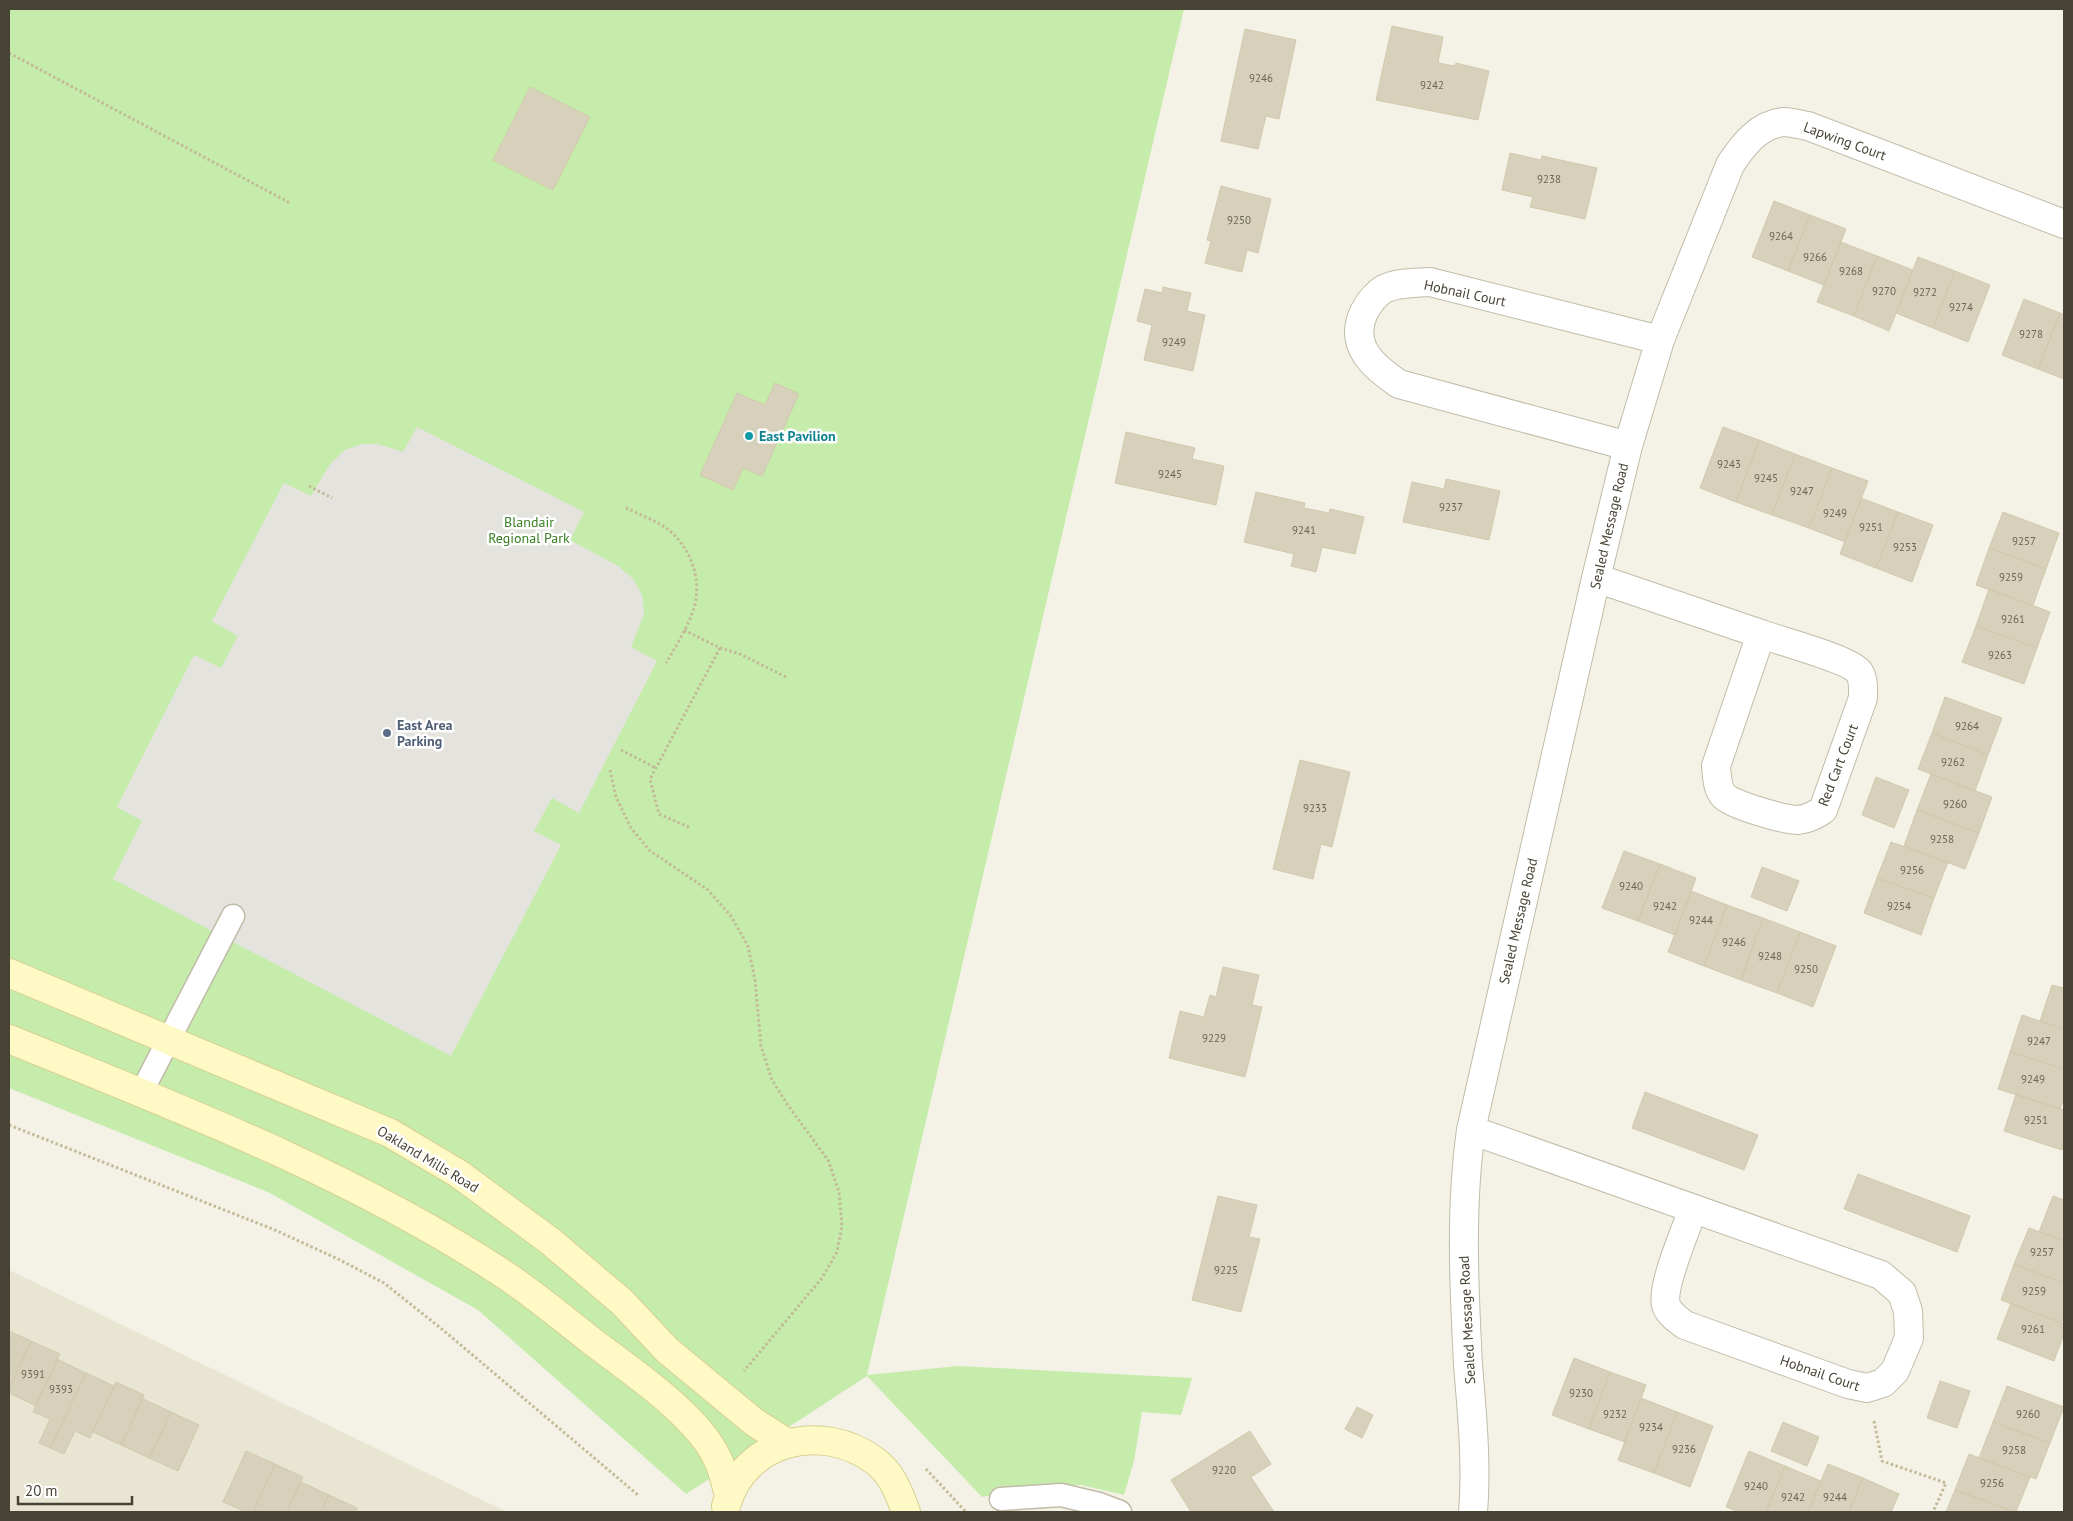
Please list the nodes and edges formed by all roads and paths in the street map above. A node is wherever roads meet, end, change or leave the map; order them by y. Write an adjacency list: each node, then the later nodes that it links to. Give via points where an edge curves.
1 (9, 53): 2 (path)
2 (290, 203)
3 (2064, 224): 4 (street, Lapwing Court, via 1808,126 1784,122 1766,127 1744,143 1730,164)
4 (1660, 340): 5 (street, Sealed Message Road); 5 (street, Hobnail Court, via 1430,282 1405,283 1384,289 1370,301 1361,320 1359,340 1366,356 1399,384)
5 (1628, 446): 9 (street, Sealed Message Road)
6 (309, 486): 7 (path)
7 (332, 498)
8 (626, 508): 10 (path, via 669,530 684,547 693,566 697,586 694,608)
9 (1596, 578): 11 (street, Red Cart Court); 25 (street, Sealed Message Road)
10 (684, 630): 12 (path); 13 (path)
11 (1762, 634): 11 (street, Red Cart Court, via 1716,766 1717,782 1723,796 1735,803 1788,820 1812,817 1823,810 1863,698 1863,683 1858,672 1846,663)
12 (720, 648): 14 (path, via 740,654); 16 (path)
13 (666, 663)
14 (786, 677)
15 (621, 750): 16 (path)
16 (656, 768): 18 (path, via 650,779 660,814)
17 (610, 770): 27 (path, via 616,797 630,828 649,850 708,890 731,916 748,946 755,980 761,1046 772,1080 828,1160 839,1192 842,1226 837,1252 822,1278)
18 (689, 827)
19 (233, 916): 22 (lane)
20 (9, 973): 22 (street, Oakland Mills Road)
21 (9, 1039): 23 (street)
22 (170, 1039): 23 (lane); 29 (street, Oakland Mills Road, via 390,1133 458,1174 550,1241 622,1302 667,1350 754,1422)
23 (141, 1093): 32 (street, via 379,1200 500,1271 650,1385 696,1427 717,1458)
24 (9, 1125): 30 (path, via 275,1230 384,1283)
25 (1471, 1130): 26 (street, Hobnail Court); 35 (street, Sealed Message Road, via 1465,1173 1463,1241 1472,1427)
26 (1693, 1209): 28 (street, Hobnail Court, via 1666,1290 1666,1306 1674,1316 1684,1325); 28 (street, Hobnail Court, via 1880,1275 1902,1293 1908,1311 1909,1338 1895,1371 1883,1383)
27 (743, 1371)
28 (1867, 1388): 36 (path, via 1882,1461 1946,1484)
29 (787, 1442): 32 (street, via 761,1456 740,1476); 33 (street, via 818,1439 849,1445 876,1461 896,1485)
30 (638, 1495)
31 (1001, 1499): 34 (lane, via 1061,1495)
32 (726, 1504)
33 (906, 1512)
34 (1120, 1512)
35 (1472, 1512)
36 (1933, 1512)

